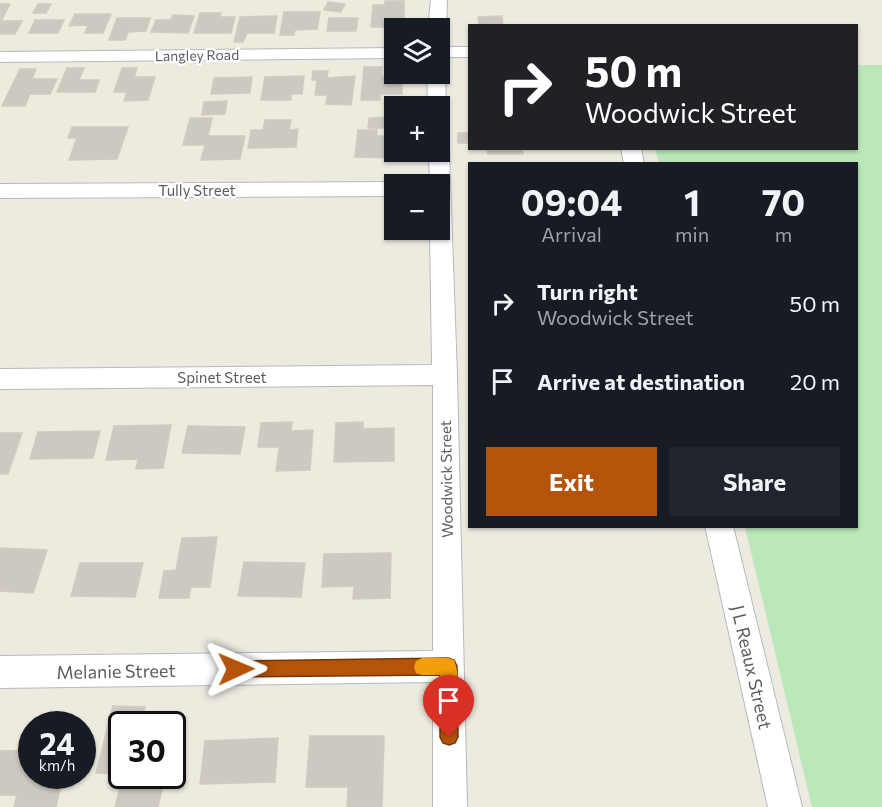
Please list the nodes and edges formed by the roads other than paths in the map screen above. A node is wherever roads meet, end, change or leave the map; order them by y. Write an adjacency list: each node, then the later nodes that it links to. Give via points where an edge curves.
1 (439, 0): 2 (street)
2 (438, 18)
3 (450, 52): 4 (street)
4 (468, 52)
5 (384, 53): 6 (street, Langley Road)
6 (0, 57)
7 (384, 189): 8 (street, Tully Street)
8 (0, 191)
9 (441, 240): 10 (street, Woodwick Street)
10 (445, 375): 11 (street, Spinet Street); 13 (street, Woodwick Street)
11 (0, 379)
12 (719, 528): 16 (street, J L Reaux Street)
13 (448, 666): 14 (street, Melanie Street); 15 (street, Woodwick Street)
14 (0, 672)
15 (450, 807)
16 (785, 807)

